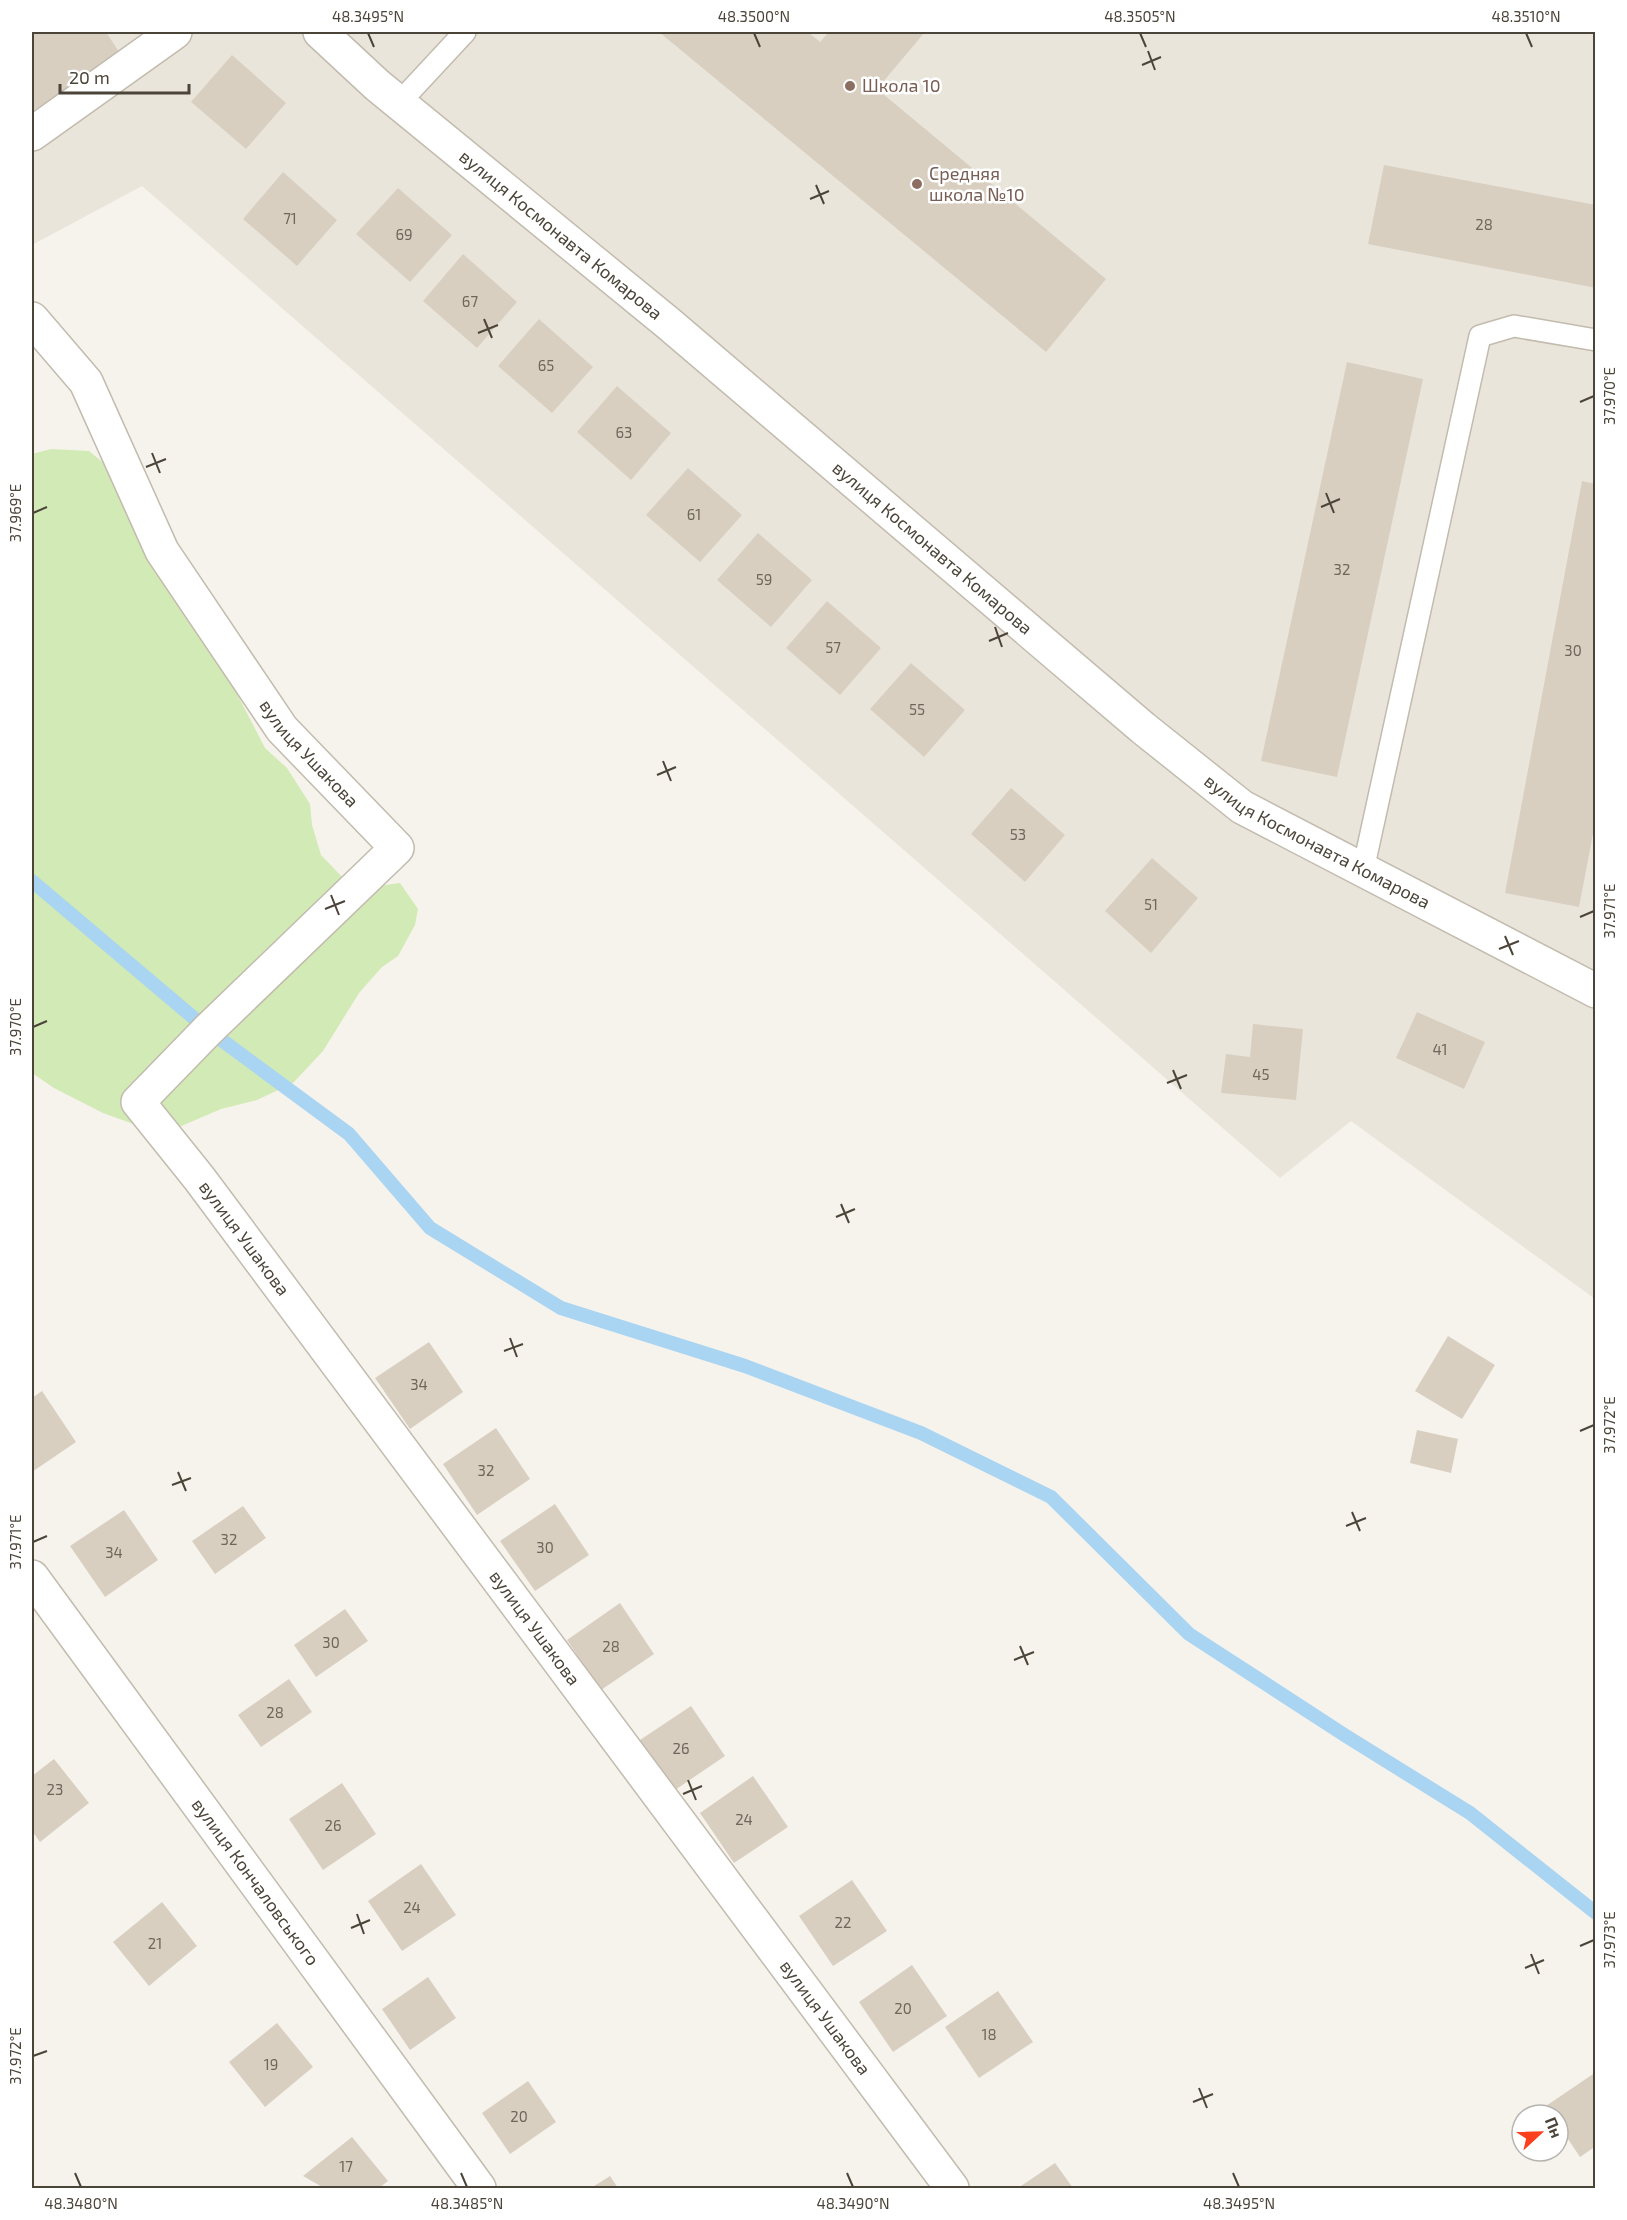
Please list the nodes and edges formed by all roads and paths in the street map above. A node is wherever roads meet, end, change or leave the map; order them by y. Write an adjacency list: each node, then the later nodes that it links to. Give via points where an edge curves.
1 (175, 32): 5 (street)
2 (320, 32): 4 (street, вулиця Космонавта Комарова)
3 (465, 32): 4 (lane)
4 (399, 103): 8 (street, вулиця Космонавта Комарова, via 668,323 1133,720 1242,807)
5 (32, 134)
6 (32, 319): 12 (street, вулиця Ушакова, via 86,382 162,551 282,729 397,848 138,1102)
7 (1596, 340): 8 (lane, via 1514,326 1480,336)
8 (1363, 870): 9 (street, вулиця Космонавта Комарова)
9 (1596, 991)
10 (32, 1577): 11 (street, вулиця Кончаловського)
11 (478, 2188)
12 (952, 2188)

